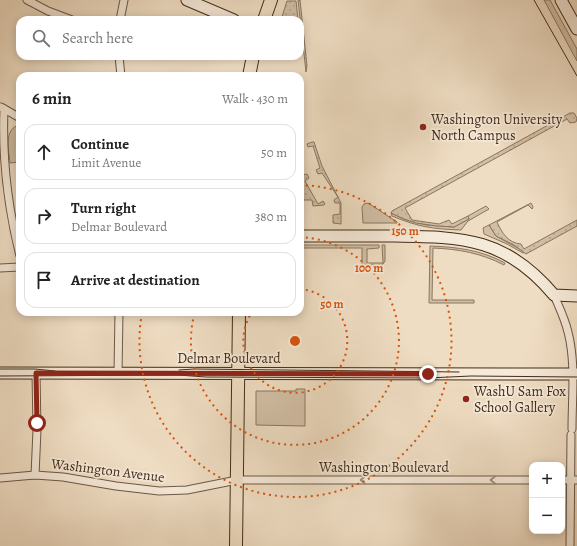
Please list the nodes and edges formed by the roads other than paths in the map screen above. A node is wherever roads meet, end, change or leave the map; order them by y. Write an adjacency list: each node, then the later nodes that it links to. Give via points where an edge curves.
1 (28, 0): 6 (street)
2 (124, 0): 7 (street)
3 (187, 0): 8 (main road)
4 (271, 0): 9 (main road)
5 (561, 0): 10 (main road)
6 (61, 16)
7 (121, 16)
8 (225, 16)
9 (265, 16)
10 (577, 29)
11 (119, 60): 13 (street)
12 (252, 60): 14 (main road)
13 (121, 72)
14 (250, 72)
15 (2, 107): 16 (street); 18 (street, via 6,178)
16 (16, 116)
17 (304, 236): 21 (main road, via 425,236 469,240 491,246 516,259)
18 (16, 238)
19 (16, 267): 20 (street)
20 (0, 268)
21 (554, 294): 22 (main road); 29 (street, via 568,332)
22 (577, 296)
23 (119, 316): 27 (street)
24 (239, 316): 28 (main road)
25 (0, 373): 26 (main road, Delmar Boulevard)
26 (36, 373): 27 (main road, Delmar Boulevard); 30 (street)
27 (118, 373): 28 (main road, Delmar Boulevard)
28 (238, 373): 29 (main road, Delmar Boulevard); 32 (main road)
29 (575, 374): 34 (street, via 571,432)
30 (35, 475): 31 (street, Washington Avenue); 32 (street, Washington Avenue, via 63,476 159,491 187,490)
31 (0, 478)
32 (237, 480): 33 (street, Washington Boulevard, one-way to 32); 35 (main road)
33 (529, 480)
34 (573, 480): 36 (street)
35 (236, 546)
36 (570, 546)

